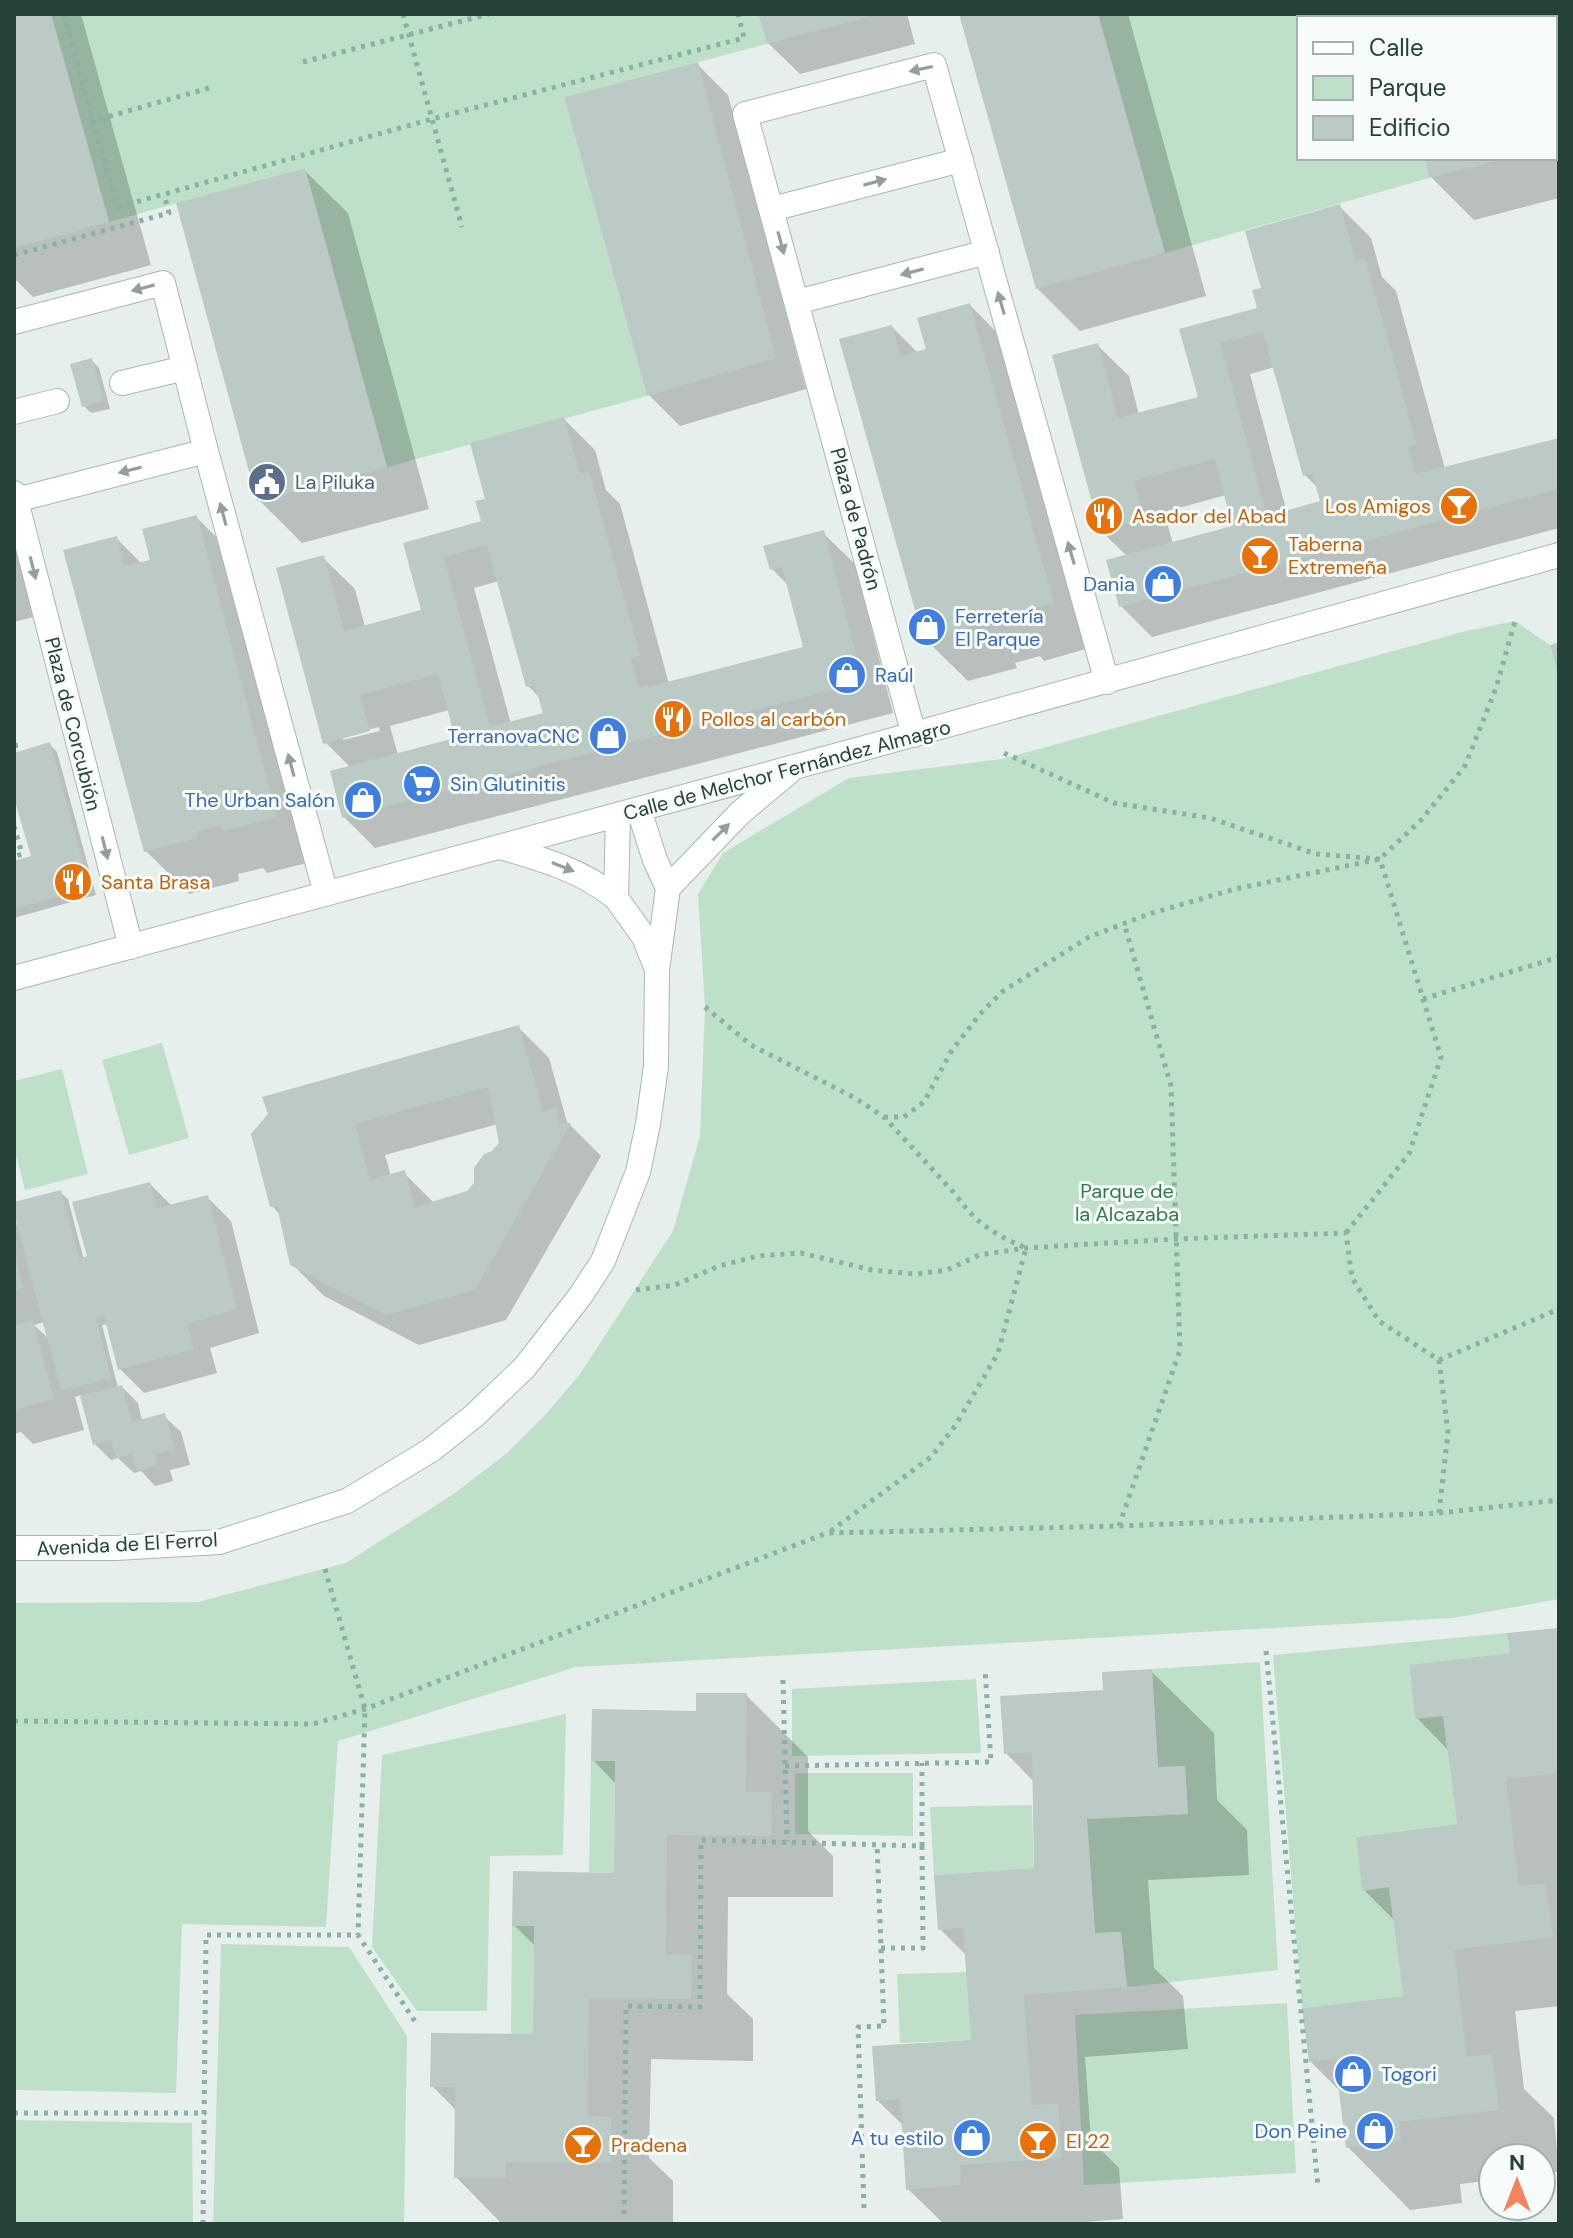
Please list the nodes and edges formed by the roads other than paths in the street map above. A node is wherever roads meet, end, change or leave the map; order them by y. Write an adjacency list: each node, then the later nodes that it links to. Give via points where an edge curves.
1 (961, 160): 2 (street, one-way to 1); 2 (street, Plaza de Padrón, one-way to 2, via 934,65 745,114); 3 (street, Plaza de Padrón)
2 (772, 209): 4 (street, Plaza de Padrón, one-way to 4)
3 (987, 252): 4 (street, one-way to 4); 13 (street, Plaza de Padrón, one-way to 3)
4 (797, 302): 14 (street, Plaza de Padrón)
5 (14, 322): 6 (street, one-way to 5, via 163,283)
6 (185, 368): 7 (street); 10 (street)
7 (122, 383)
8 (57, 401): 9 (street)
9 (14, 412)
10 (206, 451): 11 (street, Plaza de Corcubión, one-way to 11); 19 (street, one-way to 10)
11 (15, 496): 21 (street, Plaza de Corcubión, one-way to 21)
12 (1559, 555): 13 (street, Calle de Melchor Fernández Almagro)
13 (1107, 682): 14 (street, Calle de Melchor Fernández Almagro)
14 (914, 735): 15 (street, Calle de Melchor Fernández Almagro)
15 (798, 764): 16 (street, Calle de Melchor Fernández Almagro); 18 (street, one-way to 15, via 740,813)
16 (628, 814): 17 (street, Calle de Melchor Fernández Almagro); 18 (street); 20 (street)
17 (504, 848): 19 (street, Calle de Melchor Fernández Almagro); 20 (street, Avenida de El Ferrol, one-way to 20, via 565,866)
18 (668, 888): 22 (street, Avenida de El Ferrol)
19 (326, 894): 21 (street, Calle de Melchor Fernández Almagro)
20 (616, 898): 22 (street, Avenida de El Ferrol, via 644,937)
21 (131, 947): 23 (street, Calle de Melchor Fernández Almagro)
22 (657, 970): 24 (street, Avenida de El Ferrol, via 656,1066 648,1124 622,1218 581,1295 525,1367 475,1415 431,1450 347,1501 219,1542)
23 (14, 978)
24 (14, 1548)

